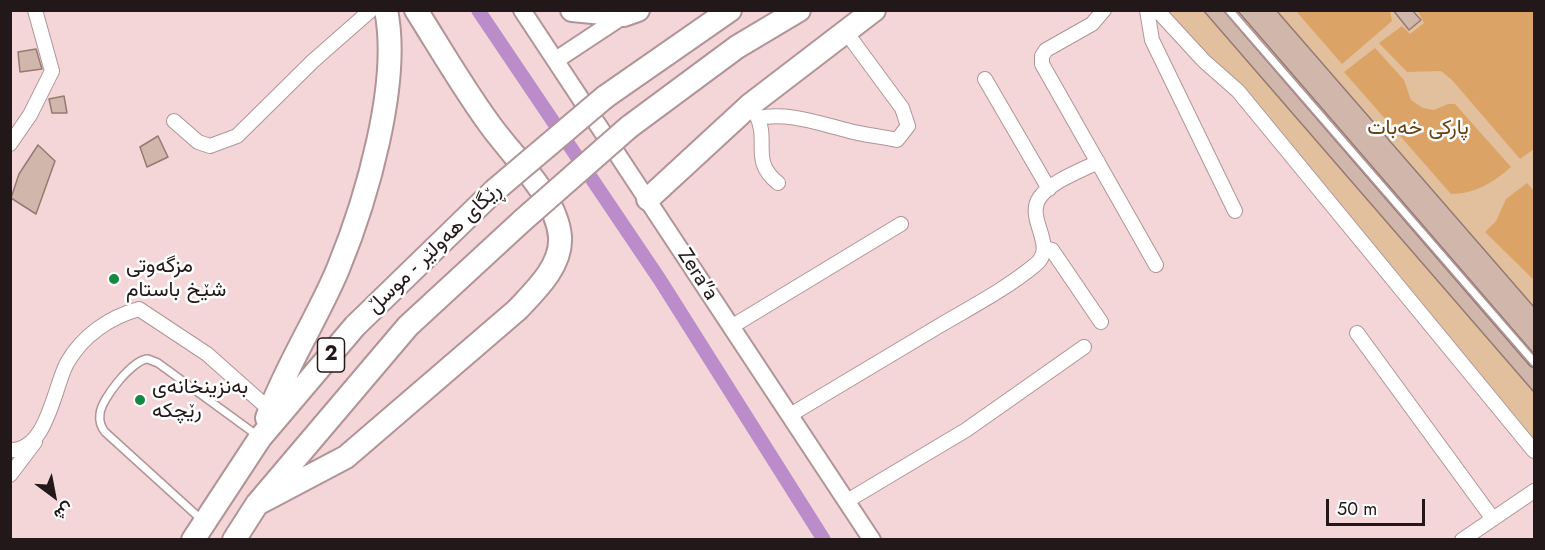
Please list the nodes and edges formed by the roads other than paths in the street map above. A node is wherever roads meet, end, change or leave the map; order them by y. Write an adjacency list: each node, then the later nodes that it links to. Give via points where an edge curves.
1 (35, 10): 20 (street, via 52,71)
2 (371, 10): 19 (street, via 312,61 237,136 210,146 198,142)
3 (386, 10): 34 (highway, via 390,69 368,179 338,269)
4 (416, 10): 43 (highway, via 488,123 531,177 555,216 560,238 555,260 541,285 518,310 345,457)
5 (522, 10): 16 (street, Zera"a)
6 (572, 10): 14 (highway)
7 (730, 10): 37 (highway, ڕێگای هەولێر - موسڵ / 2, bridge, via 605,97 494,191 355,326)
8 (799, 10): 43 (highway, ڕێگای هەولێر - موسڵ / 2, bridge, via 737,47 629,127 523,220 408,326)
9 (874, 10): 15 (highway)
10 (1104, 10): 21 (street, via 1092,24 1042,56 1042,64)
11 (1147, 10): 25 (street, via 1152,40)
12 (1157, 10): 39 (street, via 1238,91)
13 (1230, 10): 33 (lane)
14 (631, 13): 16 (street)
15 (846, 32): 18 (highway); 18 (street, via 902,108 908,126 897,140 809,119)
16 (556, 60): 24 (street, Zera"a)
17 (985, 79): 23 (street)
18 (754, 111): 22 (street, via 763,134 760,153 765,173); 24 (highway)
19 (174, 121)
20 (10, 144)
21 (1098, 162): 23 (street); 28 (street)
22 (778, 183)
23 (1049, 189): 27 (street, via 1039,198 1035,210)
24 (648, 199): 30 (street, Zera"a)
25 (1235, 211)
26 (901, 224): 30 (street)
27 (1045, 248): 29 (street, via 1052,250); 35 (street, via 1043,258 1035,266)
28 (1156, 265)
29 (1101, 322)
30 (731, 327): 35 (street, Zera"a)
31 (1357, 333): 44 (street)
32 (1084, 347): 42 (street, via 966,430)
33 (1534, 362)
34 (270, 410): 36 (street, via 207,354 140,309 115,315 83,341 67,363); 37 (highway)
35 (790, 415): 42 (street, Zera"a)
36 (38, 438): 38 (street); 40 (street)
37 (260, 438): 45 (highway, ڕێگای هەولێر - موسڵ / 2); 45 (lane, via 148,359 133,364 105,400 100,413 105,432)
38 (10, 450)
39 (1534, 451)
40 (10, 475)
41 (1534, 491): 44 (street)
42 (847, 501): 47 (street, Zera"a)
43 (257, 504): 46 (highway, ڕێگای هەولێر - موسڵ / 2)
44 (1493, 519): 48 (street)
45 (199, 531)
46 (234, 540)
47 (872, 540)
48 (1462, 540)

